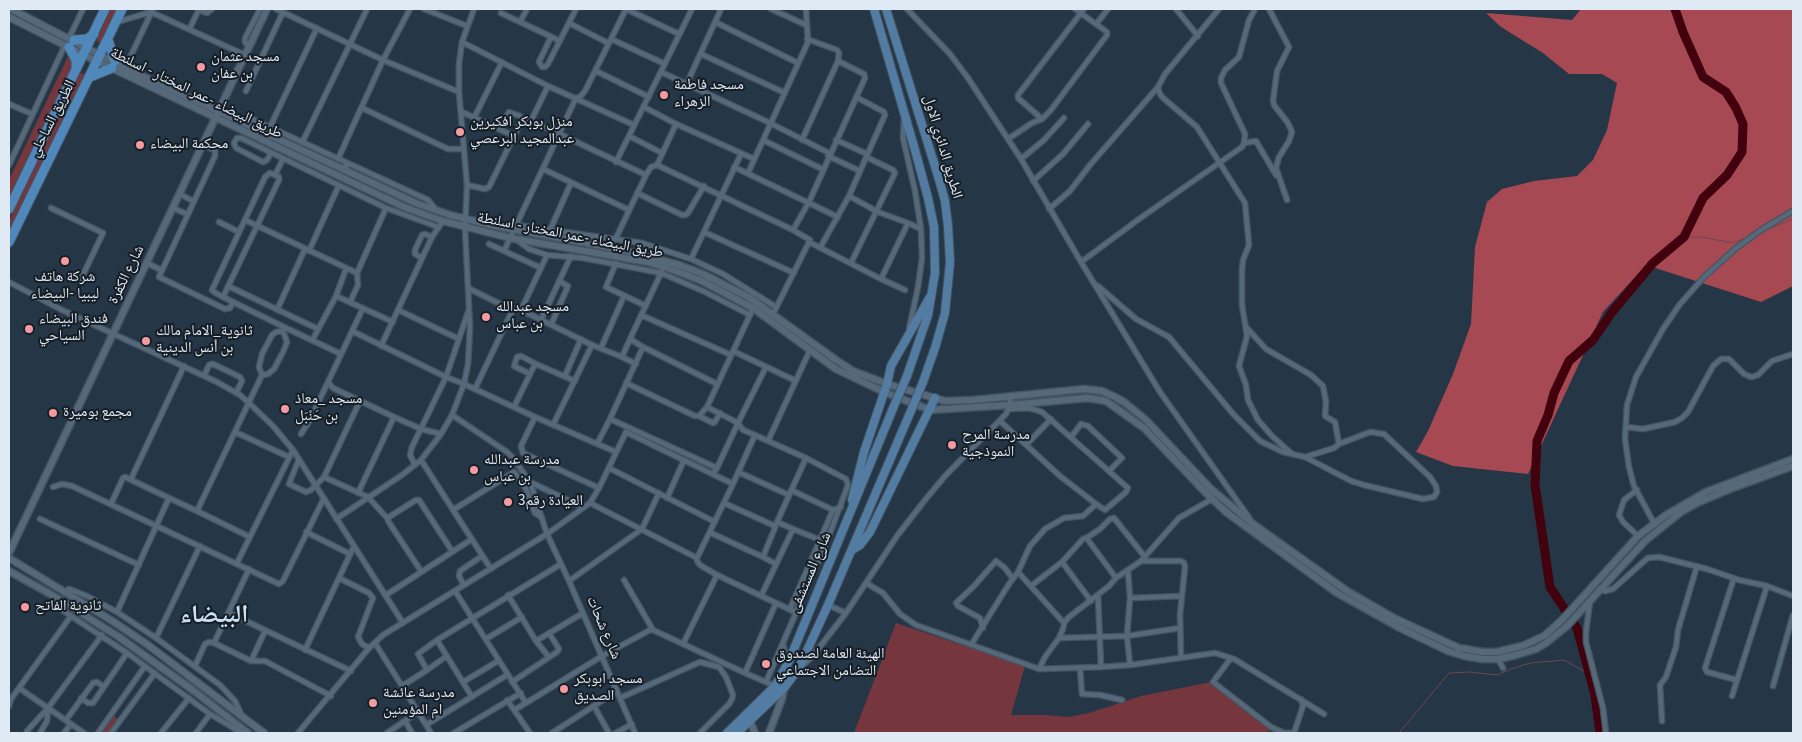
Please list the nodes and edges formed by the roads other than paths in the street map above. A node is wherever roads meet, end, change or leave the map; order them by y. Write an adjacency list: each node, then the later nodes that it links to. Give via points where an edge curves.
1 (12, 9): 53 (main road, طريق البيضاء -عمر المختار - اسلنطة)
2 (84, 9): 53 (street)
3 (105, 9): 44 (highway)
4 (122, 9): 35 (highway, الطريق الساحلي)
5 (199, 9): 6 (street, via 207,13); 42 (street)
6 (212, 9)
7 (260, 9): 55 (street, via 245,38)
8 (267, 9): 55 (main road, شارع الكفرة)
9 (276, 9): 32 (street)
10 (367, 9): 54 (street)
11 (410, 9): 60 (street)
12 (424, 9): 41 (street)
13 (474, 9): 41 (street)
14 (526, 9): 36 (street)
15 (576, 9): 38 (street)
16 (626, 9): 45 (street); 51 (street)
17 (692, 9): 45 (street)
18 (721, 9): 37 (street)
19 (771, 9): 40 (street)
20 (806, 9): 40 (street)
21 (874, 9): 84 (main road, الطريق الدائري الاول)
22 (886, 9): 272 (main road, الطريق الدائري الاول, bridge, via 938,176 948,226 950,262 945,313)
23 (907, 9): 102 (street, via 950,54)
24 (1075, 9): 31 (street)
25 (1108, 9): 39 (street)
26 (1178, 9): 46 (street)
27 (1219, 9): 46 (street)
28 (1254, 9): 108 (street, via 1238,57 1221,78 1245,134)
29 (1269, 9): 134 (street, via 1289,48 1278,67 1273,101 1292,132 1277,162)
30 (152, 10): 35 (street); 42 (street); 66 (street)
31 (1083, 11): 39 (street); 89 (street, via 1018,95)
32 (284, 12): 43 (street); 74 (street)
33 (501, 13): 36 (street)
34 (9, 17): 53 (main road, طريق البيضاء -عمر المختار - اسلنطة)
35 (116, 22): 49 (highway, الطريق الساحلي)
36 (520, 22): 47 (street)
37 (715, 22): 57 (street); 63 (street)
38 (569, 23): 50 (street); 51 (street)
39 (1096, 23): 89 (street, via 1107,35)
40 (806, 25): 48 (street)
41 (467, 26): 52 (street)
42 (190, 28): 58 (street)
43 (317, 28): 54 (street); 97 (street)
44 (94, 34): 53 (highway); 56 (highway)
45 (679, 34): 64 (street)
46 (1198, 36): 73 (street, via 1165,74)
47 (551, 37): 50 (street); 50 (street, via 539,62 542,67 548,66)
48 (807, 39): 61 (street, via 837,50); 63 (street)
49 (108, 40): 59 (highway, الطريق الساحلي); 65 (highway)
50 (560, 41)
51 (610, 41): 64 (street); 68 (street)
52 (462, 42): 62 (street); 75 (street)
53 (69, 43): 56 (main road, طريق البيضاء -عمر المختار - اسلنطة); 67 (highway, via 76,60); 85 (street)
54 (350, 44): 60 (street); 107 (street)
55 (249, 47): 58 (main road, شارع الكفرة)
56 (85, 51): 59 (main road, طريق البيضاء -عمر المختار - اسلنطة); 67 (highway)
57 (701, 54): 71 (street); 76 (street)
58 (245, 55): 86 (main road, شارع الكفرة)
59 (99, 58): 65 (main road, طريق البيضاء -عمر المختار - اسلنطة); 70 (highway, الطريق الساحلي)
60 (382, 60): 75 (street); 82 (street)
61 (838, 61): 78 (street, via 864,74); 104 (street)
62 (502, 62): 72 (street); 87 (street)
63 (798, 63): 76 (street)
64 (665, 64): 69 (street)
65 (113, 65): 66 (main road, طريق البيضاء -عمر المختار - اسلنطة); 70 (highway); 86 (main road, طريق البيضاء -عمر المختار - اسلنطة)
66 (125, 68): 86 (main road, طريق البيضاء -عمر المختار - اسلنطة)
67 (76, 70): 151 (highway)
68 (596, 71): 77 (street); 79 (street, via 582,96)
69 (661, 72): 71 (street); 77 (street)
70 (90, 77): 175 (highway, الطريق الساحلي)
71 (686, 83): 93 (street)
72 (548, 86): 79 (street); 91 (street)
73 (1158, 87): 122 (street, via 1162,97 1197,127); 150 (street, via 1070,191)
74 (246, 91)
75 (459, 92): 83 (street)
76 (785, 92): 93 (street)
77 (649, 97): 81 (street)
78 (856, 97): 105 (street); 116 (street, via 885,113)
79 (576, 98): 96 (street); 99 (street)
80 (9, 104): 85 (street)
81 (644, 107): 94 (street); 96 (street)
82 (362, 108): 111 (street, via 448,149); 118 (street)
83 (462, 112): 87 (street); 111 (street)
84 (905, 113): 167 (street, via 903,138 916,190); 203 (main road, الطريق الدائري الاول, via 934,227 935,273)
85 (32, 114): 125 (street)
86 (217, 114): 92 (main road, طريق البيضاء -عمر المختار - اسلنطة); 106 (main road, طريق البيضاء -عمر المختار - اسلنطة); 109 (main road, شارع الكفرة)
87 (474, 118): 98 (street)
88 (1064, 118): 120 (street)
89 (1042, 119): 102 (street)
90 (522, 120): 91 (street); 98 (street, via 509,112); 100 (street)
91 (531, 121): 99 (street)
92 (241, 122): 97 (street, via 250,118); 129 (main road, طريق البيضاء -عمر المختار - اسلنطة)
93 (770, 123): 103 (street); 104 (street)
94 (676, 124): 113 (street); 114 (street)
95 (1088, 124): 135 (street, via 1063,154)
96 (634, 125): 101 (street)
97 (270, 128): 107 (street)
98 (500, 129): 100 (street)
99 (560, 135): 121 (street); 127 (street)
100 (514, 136): 138 (street, via 489,187)
101 (629, 136): 113 (street); 121 (street)
102 (1008, 139): 120 (street)
103 (763, 140): 119 (street); 128 (street)
104 (802, 140): 115 (street)
105 (836, 140): 115 (street); 116 (street)
106 (265, 141): 110 (main road); 161 (main road, طريق البيضاء -عمر المختار - اسلنطة, via 404,207)
107 (302, 142): 118 (street)
108 (1244, 143): 122 (street); 134 (street, via 1256,141)
109 (202, 145): 141 (main road, شارع الكفرة); 145 (street, via 216,153)
110 (262, 149): 112 (street); 112 (street, via 239,138 234,145 263,162)
111 (464, 149): 138 (street)
112 (271, 153): 117 (street)
113 (662, 153): 124 (street)
114 (741, 154): 119 (street); 126 (street)
115 (829, 155): 128 (street); 130 (street)
116 (866, 155): 130 (street); 155 (street, via 895,174)
117 (283, 159): 132 (street); 137 (street)
118 (338, 159): 123 (street)
119 (754, 159): 131 (street)
120 (1021, 159): 135 (street)
121 (616, 162): 133 (street)
122 (1220, 163): 185 (street); 224 (street, via 1245,203 1249,245 1243,260 1242,305)
123 (347, 164): 129 (main road); 152 (street, via 428,200)
124 (657, 164): 133 (street); 139 (street)
125 (9, 165)
126 (734, 167): 131 (street); 142 (street)
127 (543, 169): 136 (street); 166 (street)
128 (822, 169): 146 (street)
129 (344, 170): 152 (main road, طريق البيضاء -عمر المختار - اسلنطة)
130 (860, 171): 143 (street)
131 (748, 173): 146 (street)
132 (275, 175): 159 (street, via 266,175); 163 (street, via 279,180)
133 (646, 175): 140 (street)
134 (1278, 178): 144 (street)
135 (1033, 181): 150 (street)
136 (571, 183): 153 (street); 168 (street)
137 (340, 185): 149 (street); 179 (street)
138 (467, 185): 158 (street)
139 (704, 186): 140 (street, via 685,215); 142 (street)
140 (637, 193): 153 (street)
141 (180, 194): 145 (street); 148 (main road, شارع الكفرة)
142 (722, 195): 169 (street); 171 (street)
143 (849, 196): 155 (street); 157 (street)
144 (1287, 200)
145 (193, 201): 156 (street)
146 (809, 202): 157 (street); 169 (street)
147 (50, 208): 196 (street, via 103,233)
148 (173, 208): 156 (street); 186 (main road, شارع الكفرة)
149 (386, 208): 164 (street); 193 (street)
150 (1049, 208): 185 (street)
151 (9, 209)
152 (436, 210): 158 (main road, طريق البيضاء -عمر المختار - اسلنطة)
153 (629, 210): 173 (street)
154 (1793, 211): 282 (street, via 1735,249 1680,304 1636,377 1627,405)
155 (878, 212): 162 (street); 188 (street)
156 (187, 214): 191 (street)
157 (838, 217): 178 (street)
158 (465, 218): 165 (street); 166 (main road, طريق البيضاء -عمر المختار - اسلنطة)
159 (244, 220): 163 (street); 170 (street)
160 (219, 222): 170 (street)
161 (443, 222): 164 (street); 165 (main road, طريق البيضاء -عمر المختار - اسلنطة)
162 (908, 223): 167 (street); 195 (street)
163 (257, 226): 179 (street); 200 (street)
164 (438, 227): 172 (street)
165 (465, 228): 174 (main road, طريق البيضاء -عمر المختار - اسلنطة); 201 (street)
166 (515, 228): 168 (street); 174 (street); 218 (main road, طريق البيضاء -عمر المختار - اسلنطة, via 679,265 734,289)
167 (921, 229): 229 (street, via 922,258)
168 (550, 230): 173 (street)
169 (793, 230): 176 (street)
170 (239, 232): 206 (street, via 212,287)
171 (704, 232): 184 (street); 194 (street)
172 (432, 237): 183 (street); 183 (street, via 422,235 414,250)
173 (616, 238): 184 (street)
174 (514, 239): 180 (street); 181 (street); 192 (main road, طريق البيضاء -عمر المختار - اسلنطة, via 619,256)
175 (9, 242)
176 (809, 242): 178 (street); 194 (street)
177 (489, 244): 180 (street)
178 (820, 248): 188 (street)
179 (307, 250): 190 (street); 214 (street)
180 (504, 251): 189 (street)
181 (547, 255): 182 (street); 189 (street)
182 (571, 256): 187 (street); 197 (street)
183 (422, 258): 215 (street)
184 (691, 258): 210 (street, via 737,281)
185 (1081, 262): 199 (street)
186 (146, 263): 191 (street); 228 (main road, شارع الكفرة)
187 (616, 263): 192 (street); 205 (street, via 606,287)
188 (851, 263): 195 (street)
189 (541, 268): 217 (street)
190 (346, 269): 193 (street); 204 (street)
191 (161, 270): 207 (street, via 160,279 225,309 230,308)
192 (662, 270): 209 (street); 213 (main road, طريق البيضاء -عمر المختار - اسلنطة, via 702,281); 220 (street)
193 (358, 273): 208 (street, via 358,285)
194 (794, 273): 210 (street)
195 (881, 279): 202 (street)
196 (80, 281)
197 (559, 281): 221 (street); 223 (street, via 568,286)
198 (9, 282): 228 (street)
199 (1095, 284): 295 (street, via 1136,319 1169,337 1260,441); 342 (street, via 1160,392)
200 (228, 286): 206 (street); 214 (street)
201 (468, 288): 212 (street); 216 (street)
202 (905, 290)
203 (931, 295): 229 (main road); 266 (main road, الطريق الدائري الاول, bridge, via 920,342)
204 (336, 296): 208 (street); 226 (street)
205 (624, 296): 209 (street); 237 (street)
206 (223, 297): 207 (street)
207 (233, 302): 225 (street)
208 (350, 302): 211 (street)
209 (646, 306): 219 (street)
210 (776, 307): 218 (street)
211 (363, 308): 222 (street); 227 (street)
212 (469, 308): 231 (street); 255 (street, via 470,347)
213 (753, 308): 218 (main road, طريق البيضاء -عمر المختار - اسلنطة); 220 (street)
214 (276, 310): 226 (street)
215 (398, 310): 222 (street); 231 (street)
216 (512, 310): 217 (street); 259 (street)
217 (521, 310): 221 (street)
218 (768, 313): 238 (main road, طريق البيضاء -عمر المختار - اسلنطة); 258 (main road, طريق البيضاء -عمر المختار - اسلنطة, via 853,371)
219 (641, 315): 233 (street); 239 (street)
220 (750, 315): 239 (street)
221 (541, 320): 223 (street)
222 (392, 322): 235 (street)
223 (552, 325): 232 (street)
224 (1246, 327): 292 (street, via 1266,349 1311,375 1323,386 1325,416 1335,422); 295 (street, via 1247,336 1239,366 1248,400 1258,420)
225 (283, 329): 230 (street); 248 (street, via 272,336 265,349 260,361); 248 (street, via 287,342 283,352 274,369)
226 (318, 329): 230 (street)
227 (352, 331): 235 (street); 240 (street)
228 (113, 333): 245 (street); 359 (main road, شارع الكفرة)
229 (908, 336): 258 (main road, via 892,366)
230 (313, 339): 240 (street)
231 (460, 339): 251 (street)
232 (581, 339): 234 (street); 250 (street)
233 (630, 339): 236 (street); 242 (street)
234 (592, 345): 237 (street); 252 (street)
235 (381, 346): 251 (street)
236 (643, 347): 244 (street); 257 (street)
237 (601, 348): 242 (street)
238 (810, 350): 253 (street); 260 (main road, طريق البيضاء -عمر المختار - اسلنطة, via 836,369)
239 (732, 353): 246 (street); 257 (street)
240 (341, 354): 254 (street)
241 (1793, 354): 282 (street, via 1772,361 1758,376 1751,377 1729,359 1720,359 1682,418 1643,429)
242 (622, 357): 244 (street)
243 (536, 364): 247 (street); 247 (street, via 520,356 517,358 514,366); 250 (street)
244 (636, 364): 256 (street)
245 (184, 366): 249 (street); 311 (street)
246 (766, 367): 253 (street); 280 (street)
247 (530, 374): 267 (street)
248 (262, 375): 265 (street)
249 (204, 376): 261 (street); 261 (street, via 209,365 213,364 240,377 242,382)
250 (565, 376): 252 (street)
251 (446, 377): 255 (street); 283 (street)
252 (575, 381): 281 (street)
253 (796, 381): 289 (street)
254 (328, 382): 264 (street, via 333,388); 285 (street)
255 (464, 384): 259 (street); 273 (street)
256 (626, 384): 274 (street); 277 (street)
257 (716, 384): 268 (street)
258 (887, 384): 260 (main road); 263 (main road, طريق البيضاء -عمر المختار - اسلنطة)
259 (475, 388): 267 (street)
260 (884, 392): 270 (main road, طريق البيضاء -عمر المختار - اسلنطة); 335 (main road, via 856,480)
261 (236, 393): 265 (street)
262 (1011, 395): 263 (main road, طريق البيضاء -عمر المختار - اسلنطة, via 959,401); 269 (street); 342 (main road, طريق البيضاء -عمر المختار - اسلنطة, via 1084,389 1113,396 1146,420 1211,489)
263 (935, 398): 270 (main road)
264 (360, 401): 275 (street); 310 (street)
265 (249, 403): 284 (street); 293 (street)
266 (894, 406): 335 (main road, شارع المستشفى)
267 (514, 407): 276 (street)
268 (706, 407): 271 (street); 274 (street)
269 (1010, 407): 270 (main road, طريق البيضاء -عمر المختار - اسلنطة); 278 (street, via 1035,409); 279 (street); 325 (main road, طريق البيضاء -عمر المختار - اسلنطة, via 1087,398 1106,401 1144,428)
270 (930, 410): 357 (main road, via 870,532 860,546)
271 (720, 413): 274 (street, via 715,422); 280 (street)
272 (910, 413): 357 (main road, شارع المستشفى)
273 (452, 415): 286 (street); 312 (street, via 507,452)
274 (699, 416)
275 (394, 417): 283 (street); 319 (street)
276 (536, 418): 281 (street); 316 (street, via 521,446 523,453)
277 (610, 419): 290 (street); 306 (street)
278 (1051, 419): 288 (street); 291 (street)
279 (1000, 421): 291 (street); 388 (street, via 925,500)
280 (738, 423): 287 (street, via 743,430); 306 (street)
281 (553, 425): 290 (street)
282 (1626, 427): 317 (street, via 1629,468)
283 (421, 429): 286 (street); 303 (street, via 410,455)
284 (235, 432): 296 (street); 334 (street)
285 (301, 434)
286 (441, 434): 301 (street)
287 (755, 435): 289 (street); 308 (street)
288 (1071, 437): 307 (street); 307 (street, via 1081,424 1088,426 1122,458)
289 (768, 441): 298 (street)
290 (598, 444): 294 (street)
291 (1027, 444): 329 (street)
292 (1339, 444): 297 (street); 297 (street, via 1370,432 1384,434 1430,478 1437,492 1434,497 1424,499 1364,485)
293 (293, 450): 296 (street); 300 (street)
294 (616, 452): 302 (street, via 626,432); 305 (street)
295 (1294, 455): 297 (street)
296 (289, 457): 351 (street)
297 (1305, 457)
298 (806, 458): 318 (street); 331 (street, via 848,481)
299 (1793, 459): 344 (main road, طريق البيضاء -عمر المختار - اسلنطة, via 1706,492 1690,500)
300 (299, 460): 314 (street); 314 (street, via 289,484 306,492)
301 (421, 460): 303 (street); 332 (street)
302 (684, 460): 309 (street); 324 (street)
303 (415, 465): 323 (street)
304 (1793, 466): 344 (main road, طريق البيضاء -عمر المختار - اسلنطة, via 1699,502)
305 (609, 468): 316 (street); 320 (street)
306 (717, 468): 309 (street)
307 (1109, 471): 329 (street, via 1128,490 1105,510)
308 (738, 472): 313 (street); 318 (street)
309 (713, 474): 313 (street)
310 (324, 477): 314 (street); 319 (street)
311 (131, 479): 321 (street); 328 (street, via 123,478)
312 (530, 482): 330 (street); 337 (street)
313 (733, 484): 327 (street)
314 (316, 486): 322 (street)
315 (53, 487): 328 (street, via 67,484)
316 (600, 488): 326 (street)
317 (1637, 490): 344 (street); 350 (street, via 1624,500 1619,515)
318 (790, 492): 333 (street); 341 (street)
319 (358, 493): 323 (street)
320 (659, 494): 324 (street); 346 (street)
321 (169, 498): 334 (street); 343 (street)
322 (324, 498): 338 (street); 347 (street)
323 (368, 498): 338 (street); 339 (street)
324 (666, 498): 340 (street)
325 (1212, 499): 363 (street, via 1179,518); 391 (main road, طريق البيضاء -عمر المختار - اسلنطة, via 1238,521)
326 (590, 503): 330 (street); 346 (street)
327 (724, 503): 340 (street); 341 (street)
328 (111, 504): 343 (street)
329 (1096, 504): 378 (street, via 1083,516 1064,518 1045,529 1030,546)
330 (582, 507): 349 (street)
331 (841, 507): 333 (street); 410 (street)
332 (453, 510): 337 (street, via 514,472 526,489 535,513); 353 (street)
333 (833, 510): 354 (street)
334 (197, 512): 351 (street)
335 (850, 516): 380 (main road, شارع المستشفى)
336 (40, 518): 371 (street)
337 (542, 518): 349 (street, شارع شحات)
338 (336, 519): 356 (street)
339 (388, 519): 358 (street, via 419,500); 376 (street)
340 (715, 522): 348 (street)
341 (776, 524): 345 (street); 362 (street)
342 (1253, 524): 391 (main road, طريق البيضاء -عمر المختار - اسلنطة)
343 (157, 526): 355 (street); 371 (street)
344 (1656, 527): 350 (main road, طريق البيضاء -عمر المختار - اسلنطة); 393 (main road, طريق البيضاء -عمر المختار - اسلنطة)
345 (793, 528): 354 (street); 370 (street)
346 (642, 529): 365 (street); 386 (street)
347 (306, 532): 360 (street); 374 (street, via 281,583)
348 (711, 533): 362 (street); 365 (street)
349 (547, 534): 369 (street, شارع شحات); 373 (street)
350 (1638, 536): 393 (main road, طريق البيضاء -عمر المختار - اسلنطة)
351 (250, 537): 368 (street)
352 (1088, 537): 363 (street, via 1114,518); 367 (street, via 1082,539); 382 (street)
353 (472, 539): 358 (street); 361 (street)
354 (820, 540): 408 (street)
355 (200, 546): 368 (street); 429 (street)
356 (354, 546): 360 (street); 397 (street)
357 (852, 550): 387 (main road, شارع المستشفى)
358 (452, 551): 376 (street)
359 (9, 552)
360 (350, 554): 381 (street)
361 (482, 556): 373 (street); 389 (street, via 460,571)
362 (764, 557): 370 (street)
363 (1145, 557): 366 (street)
364 (9, 558): 394 (main road)
365 (697, 558): 379 (street, via 700,565)
366 (1141, 561): 377 (street); 401 (street, via 1184,563)
367 (1062, 562): 390 (street); 405 (street)
368 (237, 563): 374 (street)
369 (561, 564): 386 (street, شارع شحات); 399 (street)
370 (776, 564): 400 (street)
371 (139, 565): 409 (street)
372 (1697, 566): 383 (street); 393 (street, via 1654,557 1642,563 1613,589 1608,591); 498 (street, via 1678,630 1676,648 1660,685)
373 (491, 568): 389 (street)
374 (249, 569): 411 (street)
375 (9, 571): 396 (main road)
376 (421, 571): 397 (street)
377 (1128, 571): 382 (street); 403 (street)
378 (1018, 572): 384 (street); 390 (street)
379 (717, 574): 400 (street); 436 (street)
380 (824, 576): 387 (main road); 450 (main road, شارع المستشفى)
381 (339, 578): 439 (street, via 373,598 358,637); 440 (street)
382 (1116, 578): 398 (street)
383 (1734, 578): 392 (street); 464 (street, via 1705,668 1707,672)
384 (1013, 579): 421 (street); 421 (street, via 996,561 956,602 980,618)
385 (624, 580): 423 (street)
386 (569, 581): 412 (street, شارع شحات)
387 (838, 582): 407 (main road, شارع المستشفى)
388 (866, 583): 413 (street); 438 (street, via 883,593 900,614 916,625)
389 (464, 585): 395 (street)
390 (1031, 586): 420 (street)
391 (1334, 586): 418 (main road, طريق البيضاء -عمر المختار - اسلنطة)
392 (1767, 586): 402 (street); 464 (street)
393 (1597, 587): 404 (main road, طريق البيضاء -عمر المختار - اسلنطة); 418 (main road, طريق البيضاء -عمر المختار - اسلنطة, via 1544,636 1497,652 1459,648)
394 (66, 591): 409 (street, via 76,591); 495 (main road, via 148,645)
395 (455, 591): 417 (street); 419 (street)
396 (52, 595): 414 (street, via 58,607); 513 (main road, via 119,637)
397 (386, 595): 419 (street)
398 (1098, 595): 405 (street); 427 (street)
399 (508, 596): 416 (street); 417 (street)
400 (761, 596): 406 (street)
401 (1182, 596): 403 (street); 422 (street)
402 (1793, 596)
403 (1130, 598): 428 (street)
404 (1590, 600): 447 (main road, طريق البيضاء -عمر المختار - اسلنطة, via 1567,626 1536,649); 531 (street, via 1586,642)
405 (1091, 601): 420 (street)
406 (776, 603): 408 (street); 462 (street)
407 (828, 605): 413 (street); 455 (main road, شارع المستشفى)
408 (790, 609): 410 (street)
409 (117, 612): 429 (street)
410 (796, 612): 437 (street)
411 (228, 613): 424 (street); 434 (street)
412 (583, 613): 425 (street); 443 (street, شارع شحات)
413 (846, 613): 455 (street, via 812,657)
414 (71, 616): 426 (street); 472 (street)
415 (1793, 616): 470 (street)
416 (522, 617): 432 (street); 433 (street)
417 (473, 618): 431 (street); 432 (street)
418 (1392, 620): 447 (main road, طريق البيضاء -عمر المختار - اسلنطة, via 1420,638 1464,656)
419 (403, 623): 435 (street)
420 (1064, 623): 430 (street)
421 (983, 628): 438 (street)
422 (1180, 628): 428 (street); 445 (street)
423 (653, 630): 436 (street); 443 (street)
424 (266, 631): 440 (street); 448 (street)
425 (550, 633): 433 (street); 444 (street, via 559,649)
426 (102, 636): 441 (street); 489 (street)
427 (1100, 636): 428 (street); 430 (street); 454 (street)
428 (1127, 636): 451 (street)
429 (156, 638): 453 (street)
430 (1059, 638): 458 (street)
431 (437, 640): 442 (street); 459 (street, via 418,654)
432 (486, 640): 449 (street)
433 (536, 641): 444 (street)
434 (214, 643): 448 (street); 453 (street, via 205,644)
435 (375, 643): 439 (street); 468 (street)
436 (683, 644): 462 (street)
437 (783, 644): 450 (street); 467 (street)
438 (971, 645): 458 (street)
439 (369, 648): 460 (street)
440 (305, 650): 460 (street)
441 (127, 653): 452 (street); 471 (street)
442 (447, 656): 459 (street); 465 (street)
443 (602, 656): 474 (street, شارع شحات); 486 (street)
444 (549, 657): 466 (street)
445 (1181, 657): 446 (street, via 1215,653); 451 (street)
446 (1231, 658): 483 (street); 530 (street, via 1213,682 1271,727 1284,733)
447 (1498, 658): 457 (street)
448 (251, 660): 476 (street, via 265,661)
449 (498, 661): 463 (street); 465 (street)
450 (789, 661): 469 (main road, شارع المستشفى)
451 (1130, 665): 454 (street)
452 (145, 666): 461 (street); 508 (street)
453 (194, 666): 495 (street, via 235,700)
454 (1101, 667): 456 (street)
455 (799, 668): 473 (main road, شارع المستشفى)
456 (1080, 668): 458 (street); 485 (street, via 1082,694)
457 (1503, 668)
458 (1039, 669)
459 (426, 670): 468 (street)
460 (351, 671): 476 (street)
461 (155, 673): 481 (street); 509 (street)
462 (744, 673): 467 (street)
463 (507, 675): 466 (street); 478 (street)
464 (1737, 680): 477 (street)
465 (463, 682): 478 (street)
466 (512, 682): 475 (street)
467 (766, 682): 469 (street)
468 (402, 686): 492 (street)
469 (775, 686): 491 (main road, شارع المستشفى)
470 (1773, 686)
471 (104, 687): 480 (street, via 94,682); 480 (street, via 93,703)
472 (19, 688): 479 (street); 489 (street)
473 (784, 688): 499 (main road, شارع المستشفى); 529 (main road)
474 (617, 691): 482 (street, شارع شحات); 488 (street)
475 (521, 693): 484 (street); 486 (street)
476 (331, 696): 515 (street)
477 (1732, 696)
478 (472, 697): 502 (street)
479 (10, 698): 487 (street)
480 (81, 698): 496 (street)
481 (189, 698): 493 (street); 510 (street)
482 (620, 698): 501 (street, شارع شحات); 525 (street, via 700,662 719,667 726,677 732,700)
483 (1301, 699): 494 (street); 530 (street, via 1303,706)
484 (507, 700): 490 (street); 519 (street)
485 (1122, 700)
486 (526, 703): 490 (street)
487 (9, 706)
488 (594, 706): 521 (street); 522 (street)
489 (48, 708): 496 (street); 504 (street); 505 (street, via 47,721)
490 (514, 710): 503 (street)
491 (752, 710): 499 (main road); 526 (main road, شارع المستشفى)
492 (418, 712): 497 (street); 502 (street)
493 (210, 714): 511 (street); 512 (street)
494 (1324, 714)
495 (242, 715): 514 (main road)
496 (66, 720): 500 (street)
497 (405, 721): 516 (street); 517 (street)
498 (1662, 721)
499 (750, 722): 527 (main road, شارع المستشفى); 528 (main road)
500 (71, 724): 506 (street); 507 (street)
501 (632, 724): 523 (street); 524 (street, شارع شحات)
502 (426, 725): 518 (street)
503 (529, 731): 520 (street)
504 (27, 733)
505 (40, 733)
506 (64, 733)
507 (84, 733)
508 (98, 733)
509 (111, 733)
510 (161, 733)
511 (196, 733)
512 (242, 733)
513 (248, 733)
514 (264, 733)
515 (298, 733)
516 (387, 733)
517 (412, 733)
518 (432, 733)
519 (454, 733)
520 (522, 733)
521 (552, 733)
522 (610, 733)
523 (616, 733)
524 (636, 733)
525 (700, 733)
526 (727, 733)
527 (736, 733)
528 (755, 733)
529 (769, 733)
530 (1294, 733)
531 (1606, 733)

